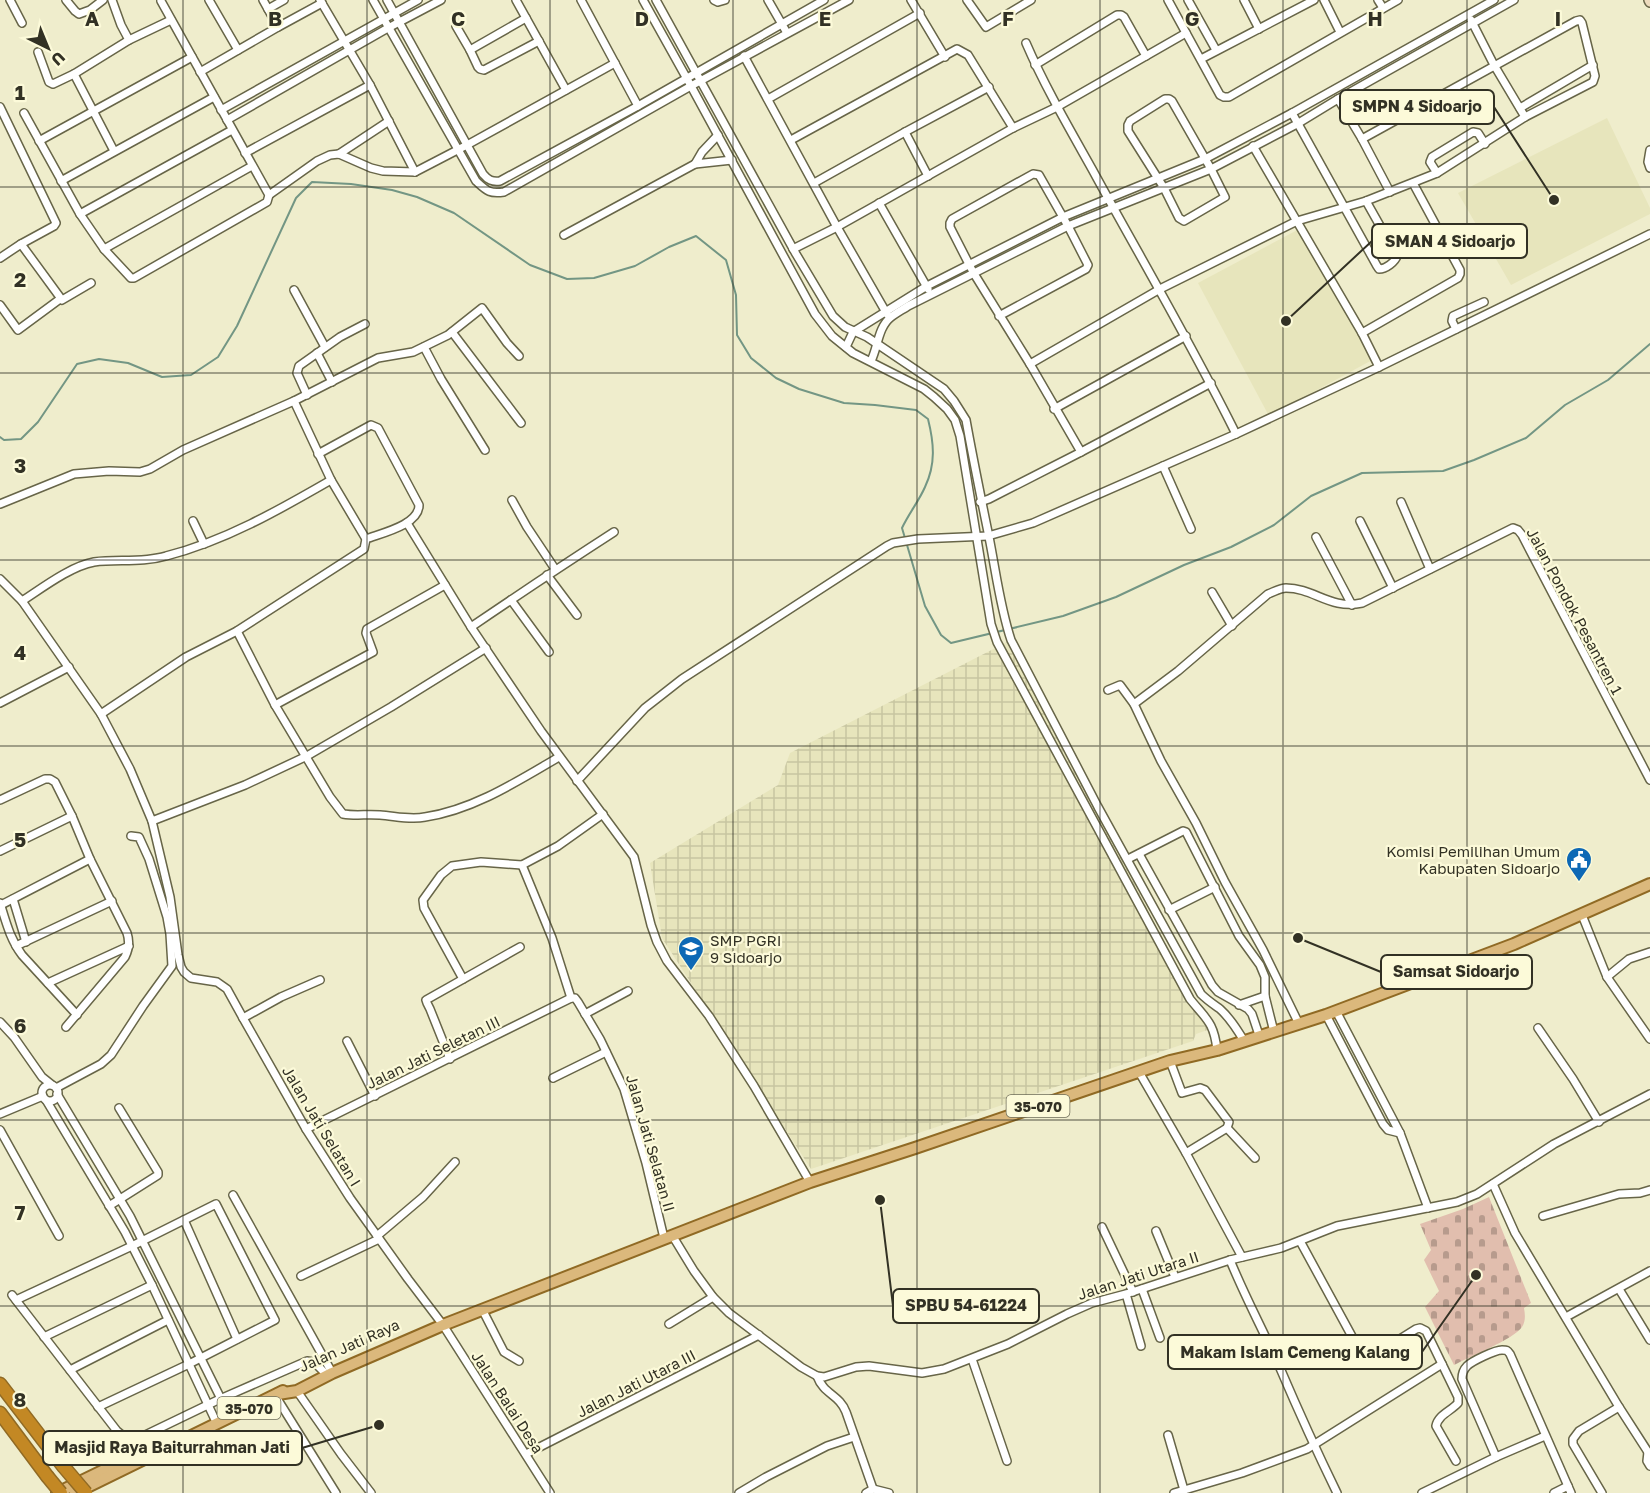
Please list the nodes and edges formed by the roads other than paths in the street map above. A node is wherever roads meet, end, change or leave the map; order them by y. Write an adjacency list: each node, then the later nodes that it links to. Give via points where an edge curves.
1 (10, 0): 44 (street)
2 (66, 0): 3 (street, via 80,14)
3 (103, 0)
4 (112, 0): 53 (street)
5 (209, 0): 57 (street)
6 (263, 0): 38 (street)
7 (284, 0): 38 (street)
8 (373, 0): 43 (street)
9 (387, 0): 43 (street)
10 (418, 0): 43 (street)
11 (441, 0): 43 (street)
12 (516, 0): 41 (street)
13 (581, 0): 67 (street)
14 (643, 0): 74 (street)
15 (656, 0): 72 (street)
16 (714, 0): 17 (street)
17 (725, 0)
18 (768, 0): 46 (street)
19 (824, 0): 46 (street)
20 (849, 0): 51 (street)
21 (911, 0): 39 (street)
22 (967, 0): 23 (street, via 986,27)
23 (1031, 0)
24 (1168, 0): 52 (street)
25 (1188, 0): 59 (street)
26 (1244, 0): 49 (street)
27 (1295, 0): 36 (street)
28 (1314, 0): 36 (street)
29 (1324, 0): 50 (street)
30 (1378, 0): 37 (street)
31 (1398, 0): 37 (street)
32 (1494, 0): 40 (street)
33 (1514, 0): 45 (street)
34 (161, 1): 42 (street)
35 (321, 1): 48 (street); 55 (street)
36 (1299, 8): 49 (street)
37 (1383, 8): 50 (street)
38 (268, 9): 48 (street)
39 (920, 13): 65 (street); 81 (street)
40 (1468, 15): 45 (street); 90 (street)
41 (526, 18): 54 (street); 58 (street)
42 (171, 20): 53 (street); 63 (street)
43 (393, 20): 55 (street); 60 (street); 103 (street); 105 (street)
44 (22, 23)
45 (1472, 23): 69 (street); 82 (street)
46 (782, 24): 51 (street); 72 (street)
47 (456, 26): 58 (street)
48 (278, 27): 57 (street)
49 (1259, 29): 59 (street)
50 (1340, 32): 66 (street, via 1229,97 1220,95)
51 (787, 33): 64 (street)
52 (1186, 33): 62 (street); 66 (street)
53 (129, 40): 73 (street)
54 (539, 41): 58 (street, via 484,70 478,67); 79 (street)
55 (345, 42): 60 (street); 87 (street)
56 (1026, 43): 68 (street)
57 (238, 50): 71 (street)
58 (470, 50)
59 (1216, 50): 66 (street)
60 (350, 51): 76 (street); 92 (street)
61 (38, 52): 73 (street, via 50,84)
62 (1146, 56): 68 (street, via 1124,17 1118,15); 85 (street)
63 (192, 57): 71 (street); 88 (street)
64 (744, 57): 75 (street); 81 (street)
65 (945, 57): 78 (street, via 957,49 968,55); 100 (street)
66 (1201, 59)
67 (615, 63): 79 (street); 83 (street)
68 (1035, 65): 85 (street)
69 (1494, 65): 70 (street, via 1580,20); 86 (street); 99 (street)
70 (1593, 65): 86 (street); 91 (street, via 1593,82)
71 (200, 72): 80 (street)
72 (696, 72): 74 (street); 75 (street)
73 (74, 74): 88 (street)
74 (687, 77): 77 (street); 83 (street)
75 (701, 81): 77 (street); 138 (street)
76 (370, 85): 93 (street); 108 (street)
77 (691, 86): 98 (street); 105 (street, via 504,192 486,191)
78 (989, 87): 95 (street); 97 (street)
79 (566, 90): 103 (street)
80 (214, 97): 87 (street); 107 (street)
81 (768, 99): 100 (street)
82 (1338, 99): 94 (street); 99 (street)
83 (638, 106): 103 (street, via 500,181 488,180)
84 (0, 107): 140 (street, via 56,220 54,226)
85 (1057, 107): 95 (street); 126 (street)
86 (1520, 108): 91 (street)
87 (221, 110): 92 (street)
88 (94, 112): 101 (street); 107 (street)
89 (24, 113): 101 (street)
90 (1292, 113): 94 (street); 110 (street)
91 (1525, 117): 102 (street)
92 (227, 120): 96 (street)
93 (389, 121): 109 (street); 116 (street)
94 (1297, 124): 104 (street); 129 (street)
95 (1013, 129): 118 (street)
96 (232, 130): 108 (street); 131 (street)
97 (905, 132): 118 (street); 121 (street)
98 (718, 135): 111 (street); 112 (street)
99 (1362, 139): 124 (street)
100 (791, 140): 121 (street)
101 (39, 141): 120 (street)
102 (1485, 144): 117 (street); 117 (street, via 1473,132 1432,157)
103 (467, 145): 105 (street)
104 (1253, 146): 115 (street); 133 (street)
105 (458, 149): 116 (street)
106 (1650, 150): 114 (street)
107 (114, 152): 120 (street)
108 (245, 153): 113 (street)
109 (339, 153): 116 (street, via 371,168); 125 (street, via 317,161)
110 (1205, 159): 115 (street); 119 (street); 119 (street, via 1172,101 1165,99 1128,125 1128,131)
111 (732, 160): 112 (street); 139 (street)
112 (695, 164): 137 (street)
113 (252, 165): 125 (street); 141 (street)
114 (1650, 168)
115 (1211, 169): 123 (street); 123 (street, via 1225,197 1184,222)
116 (415, 172)
117 (1437, 173): 122 (street)
118 (928, 176): 128 (street)
119 (1159, 178): 123 (street); 126 (street)
120 (61, 181): 131 (street)
121 (814, 183): 135 (street)
122 (1413, 183): 124 (street); 160 (street, via 1460,274)
123 (1164, 188): 130 (street)
124 (1390, 192): 127 (street)
125 (269, 195): 141 (street, via 267,202 134,278)
126 (1108, 198): 130 (street); 132 (street)
127 (1365, 201): 129 (street); 129 (street, via 1397,256 1382,269)
128 (879, 203): 135 (street); 150 (street)
129 (1344, 207): 133 (street)
130 (1113, 208): 134 (street); 148 (street)
131 (80, 214): 141 (street)
132 (1063, 217): 134 (street); 145 (street); 145 (street, via 1039,175 1033,174 952,219 950,227)
133 (1297, 222): 148 (street); 160 (street)
134 (1068, 226): 146 (street); 155 (street, via 1087,261 1086,269)
135 (837, 227): 142 (street); 154 (street)
136 (1650, 234): 157 (street)
137 (564, 235)
138 (787, 236): 139 (street); 142 (street)
139 (776, 242): 144 (street)
140 (21, 244): 143 (street); 151 (street)
141 (104, 249)
142 (795, 251): 144 (street); 159 (street, via 833,316)
143 (0, 258)
144 (785, 260): 165 (street, via 824,327)
145 (969, 264): 146 (street); 150 (street)
146 (973, 272): 150 (street); 155 (street)
147 (91, 283): 151 (street)
148 (1160, 289): 161 (street); 169 (street)
149 (294, 290): 163 (street)
150 (929, 290): 154 (street)
151 (60, 299): 153 (street, via 19,330)
152 (1484, 302): 157 (street, via 1453,316)
153 (0, 305)
154 (887, 314): 159 (street); 162 (street)
155 (999, 316): 169 (street)
156 (365, 324): 163 (street)
157 (1456, 329): 170 (street)
158 (452, 332): 164 (street); 167 (street, via 482,308); 176 (street)
159 (853, 332): 162 (street); 165 (street)
160 (1362, 333): 170 (street)
161 (1186, 336): 172 (street); 175 (street)
162 (877, 345): 168 (street); 181 (street, via 944,389 954,401 966,420)
163 (325, 347): 166 (street)
164 (424, 347): 171 (street, via 378,358); 178 (street)
165 (846, 347): 168 (street)
166 (317, 352): 171 (street); 173 (street, via 297,369)
167 (519, 356)
168 (871, 361): 182 (street, via 924,389 947,409 955,420)
169 (1029, 364): 175 (street)
170 (1380, 367): 177 (street)
171 (332, 382): 173 (street)
172 (1211, 383): 177 (street); 179 (street)
173 (307, 395): 174 (street)
174 (294, 401): 180 (street); 190 (street, via 183,450 150,469 74,474)
175 (1054, 409): 179 (street)
176 (521, 423)
177 (1236, 434): 183 (street)
178 (485, 450)
179 (1081, 452): 188 (street)
180 (318, 454): 184 (street); 193 (street, via 371,425 378,428 419,505 419,512)
181 (974, 464): 182 (street); 185 (street)
182 (965, 466): 186 (street)
183 (1163, 466): 194 (street); 196 (street, via 1022,527)
184 (331, 480): 199 (street); 200 (street, via 263,519)
185 (978, 489): 186 (street); 188 (street)
186 (969, 491): 197 (street)
187 (512, 500): 202 (street)
188 (980, 502): 196 (street)
189 (1401, 502): 201 (street)
190 (0, 504)
191 (193, 521): 200 (street)
192 (1360, 521): 206 (street)
193 (407, 523): 199 (street); 205 (street)
194 (1191, 529)
195 (614, 532): 202 (street)
196 (988, 536): 197 (street); 218 (street, via 1004,618)
197 (976, 537): 219 (street, via 997,642); 228 (street, via 893,543 682,679 645,708)
198 (1316, 537): 210 (street)
199 (366, 539): 214 (street, via 364,549)
200 (204, 544): 209 (street, via 164,557 79,566)
201 (1430, 568): 206 (street, Jalan Pondok Pesantren 1); 227 (street, Jalan Pondok Pesantren 1, via 1513,528 1518,530)
202 (555, 569): 203 (street)
203 (547, 575): 208 (street); 211 (street)
204 (0, 579): 209 (street)
205 (445, 585): 213 (street); 223 (street, via 367,629 373,652)
206 (1393, 588): 210 (street, Jalan Pondok Pesantren 1)
207 (1212, 592): 212 (street)
208 (511, 600): 213 (street); 216 (street)
209 (22, 601): 217 (street)
210 (1352, 605): 212 (street, via 1285,588 1268,594)
211 (577, 615)
212 (1232, 626): 222 (street)
213 (471, 627): 215 (street)
214 (237, 631): 223 (street); 224 (street, via 186,657)
215 (486, 648): 225 (street); 226 (street)
216 (549, 652)
217 (69, 667): 221 (street); 224 (street)
218 (1027, 672): 219 (street); 230 (street)
219 (1016, 678): 231 (street)
220 (1108, 690): 222 (street, via 1120,684)
221 (0, 703)
222 (1134, 704): 268 (street)
223 (275, 705): 225 (street)
224 (101, 714): 234 (street)
225 (307, 756): 226 (street, via 343,814 411,818 457,810); 234 (street)
226 (559, 757): 228 (street)
227 (1650, 780)
228 (577, 781): 232 (street)
229 (0, 800): 233 (street, via 50,779)
230 (1098, 807): 231 (street); 239 (street)
231 (1088, 812): 241 (street)
232 (603, 814): 240 (street); 297 (street, via 634,857 651,925 667,961 754,1086)
233 (72, 816): 236 (street); 238 (street)
234 (152, 821): 266 (street, Jalan Jati Selatan I, via 181,967 191,978 217,982 227,988)
235 (131, 836): 283 (street, via 139,837 144,845 158,888 170,934 172,966 111,1055)
236 (0, 851)
237 (1139, 854): 239 (street); 243 (street, via 1184,831); 247 (street)
238 (90, 859): 244 (street); 245 (street)
239 (1130, 863): 241 (street); 275 (street, via 1201,994 1228,1018)
240 (522, 866): 256 (street, via 481,862 453,866 441,875 423,900); 261 (street, via 552,938)
241 (1120, 872): 276 (street, via 1190,999 1213,1028)
242 (1650, 884): 248 (main road, 35-070)
243 (1215, 887): 247 (street); 260 (street, via 1239,936 1260,965 1265,977)
244 (13, 899): 246 (street); 250 (street)
245 (112, 901): 250 (street); 252 (street, via 128,933)
246 (0, 904): 249 (street)
247 (1169, 910): 262 (street, via 1212,985)
248 (1582, 915): 255 (street); 263 (main road, 35-070)
249 (2, 922): 251 (street)
250 (26, 942): 251 (street)
251 (16, 946): 258 (street)
252 (129, 946): 258 (street); 265 (street, via 125,957)
253 (520, 947): 256 (street)
254 (1650, 952): 255 (street, via 1629,959)
255 (1607, 977): 273 (street)
256 (463, 979): 278 (street, via 426,1000)
257 (320, 981): 266 (street)
258 (48, 983): 265 (street)
259 (628, 991): 264 (street)
260 (1265, 996): 262 (street); 271 (street)
261 (571, 998): 264 (street, Jalan Jati Selatan II, via 575,998); 278 (street, Jalan Jati Seletan III)
262 (1239, 1005): 272 (street, via 1250,1011)
263 (1331, 1013): 268 (main road, 35-070); 293 (street); 293 (street, via 1383,1124)
264 (585, 1014): 277 (street, Jalan Jati Selatan II)
265 (77, 1015): 269 (street)
266 (243, 1018): 291 (street, Jalan Jati Selatan I)
267 (0, 1022): 281 (street)
268 (1299, 1023): 271 (main road, 35-070)
269 (66, 1027)
270 (1538, 1028): 289 (street)
271 (1274, 1032): 272 (main road, 35-070)
272 (1259, 1035): 275 (main road, 35-070)
273 (1650, 1039)
274 (347, 1041): 286 (street)
275 (1244, 1041): 276 (main road, 35-070)
276 (1217, 1050): 279 (main road, 35-070)
277 (606, 1052): 282 (street); 309 (street, Jalan Jati Selatan II, via 624,1089)
278 (450, 1059): 286 (street, Jalan Jati Seletan III)
279 (1170, 1061): 280 (main road, 35-070); 290 (street, via 1182,1093 1205,1090 1228,1122)
280 (1139, 1071): 294 (street); 297 (main road, 35-070)
281 (42, 1077): 283 (street); 285 (street)
282 (553, 1078)
283 (55, 1089): 285 (street, via 46,1086); 285 (street, via 52,1100); 301 (street)
284 (1650, 1094): 289 (street, Jalan Jati Utara II)
285 (44, 1095): 288 (street); 302 (street)
286 (375, 1096): 291 (street, Jalan Jati Seletan III)
287 (119, 1108): 301 (street, via 158,1172 156,1178)
288 (0, 1114)
289 (1599, 1122): 298 (street, Jalan Jati Utara II, via 1554,1144)
290 (1227, 1128): 294 (street); 295 (street)
291 (306, 1129): 310 (street, Jalan Jati Selatan I)
292 (0, 1130): 308 (street)
293 (1400, 1133): 303 (street)
294 (1186, 1153): 314 (street)
295 (1255, 1158)
296 (455, 1161): 310 (street)
297 (810, 1182): 309 (main road, 35-070)
298 (1493, 1184): 303 (street, Jalan Jati Utara II, via 1457,1202); 325 (street, via 1515,1233)
299 (1650, 1190): 304 (street, via 1619,1194)
300 (233, 1195): 343 (street)
301 (121, 1199): 302 (street); 311 (street)
302 (109, 1206): 313 (street)
303 (1428, 1208): 312 (street, Jalan Jati Utara II, via 1337,1226)
304 (1543, 1216)
305 (184, 1220): 311 (street); 334 (street); 334 (street, via 216,1204 275,1320)
306 (1102, 1227): 322 (street)
307 (1156, 1231): 318 (street)
308 (59, 1236)
309 (668, 1237): 323 (street); 324 (main road, 35-070)
310 (378, 1238): 317 (street); 328 (street, Jalan Jati Selatan I)
311 (143, 1241): 313 (street); 337 (street)
312 (1300, 1241): 314 (street, Jalan Jati Utara II); 341 (street, via 1361,1353 1368,1357 1376,1354 1424,1328)
313 (132, 1246): 319 (street); 332 (street, via 14,1298)
314 (1242, 1257): 315 (street, Jalan Jati Utara II)
315 (1230, 1260): 318 (street, Jalan Jati Utara II); 359 (street)
316 (1650, 1271): 321 (street)
317 (301, 1276)
318 (1175, 1277): 320 (street, Jalan Jati Utara II)
319 (152, 1285): 326 (street); 332 (street)
320 (1142, 1288): 322 (street, Jalan Jati Utara II); 333 (street)
321 (1619, 1289): 325 (street); 329 (street)
322 (1130, 1293): 336 (street); 338 (street, Jalan Jati Utara II, via 1083,1306)
323 (713, 1297): 327 (street); 331 (street)
324 (482, 1309): 328 (main road, 35-070); 339 (street, via 504,1352)
325 (1566, 1317): 351 (street)
326 (168, 1320): 340 (street); 342 (street)
327 (669, 1324)
328 (443, 1325): 330 (main road, 35-070); 360 (street, Jalan Balai Desa)
329 (1648, 1330): 335 (street)
330 (427, 1332): 343 (main road, Jalan Jati Raya / 35-070, via 419,1331); 346 (main road, Jalan Jati Raya / 35-070)
331 (759, 1335): 344 (street); 360 (street, Jalan Jati Utara III)
332 (44, 1337): 342 (street)
333 (1160, 1338)
334 (237, 1339): 337 (street)
335 (1650, 1340)
336 (1141, 1346)
337 (201, 1358): 340 (street); 348 (street)
338 (972, 1359): 344 (street, Jalan Jati Utara II, via 922,1373 870,1366); 363 (street)
339 (519, 1361)
340 (189, 1364): 349 (street); 350 (street)
341 (1442, 1364): 359 (street); 364 (street, via 1459,1401 1436,1426)
342 (70, 1370): 350 (street)
343 (327, 1370): 347 (main road, Jalan Jati Raya / 35-070); 348 (street, via 307,1361)
344 (817, 1376): 357 (street, via 820,1385 844,1406)
345 (0, 1384): 370 (highway, bridge)
346 (297, 1390): 347 (main road, Jalan Jati Raya); 373 (street)
347 (278, 1397): 353 (main road, Jalan Jati Raya / 35-070); 371 (main road, Jalan Jati Raya / 35-070); 372 (street)
348 (220, 1399): 349 (street); 353 (street)
349 (207, 1405): 350 (street, via 135,1440 117,1431); 354 (street)
350 (98, 1407)
351 (1619, 1407): 362 (street); 381 (street, via 1579,1431 1573,1439)
352 (0, 1413): 368 (highway, bridge)
353 (230, 1417): 354 (main road, Jalan Jati Raya / 35-070)
354 (217, 1424): 358 (main road, Jalan Jati Raya / 35-070)
355 (1168, 1435): 365 (street)
356 (1545, 1436): 361 (street); 361 (street, via 1510,1354 1496,1350 1462,1372); 366 (street)
357 (855, 1437): 367 (street); 375 (street, via 827,1446)
358 (189, 1438): 368 (main road, Jalan Jati Raya / 35-070, via 168,1439); 369 (main road, Jalan Jati Raya / 35-070)
359 (1313, 1445): 365 (street); 378 (street)
360 (526, 1454): 374 (street, Jalan Balai Desa)
361 (1496, 1457): 379 (street)
362 (1649, 1458)
363 (1007, 1461)
364 (1456, 1461)
365 (1184, 1490): 377 (street)
366 (1569, 1490): 380 (street)
367 (869, 1491): 376 (street)
368 (59, 1493)
369 (75, 1493)
370 (86, 1493)
371 (92, 1493)
372 (336, 1493)
373 (371, 1493)
374 (550, 1493)
375 (739, 1493)
376 (889, 1493)
377 (1174, 1493)
378 (1337, 1493)
379 (1422, 1493)
380 (1554, 1493)
381 (1602, 1493)

